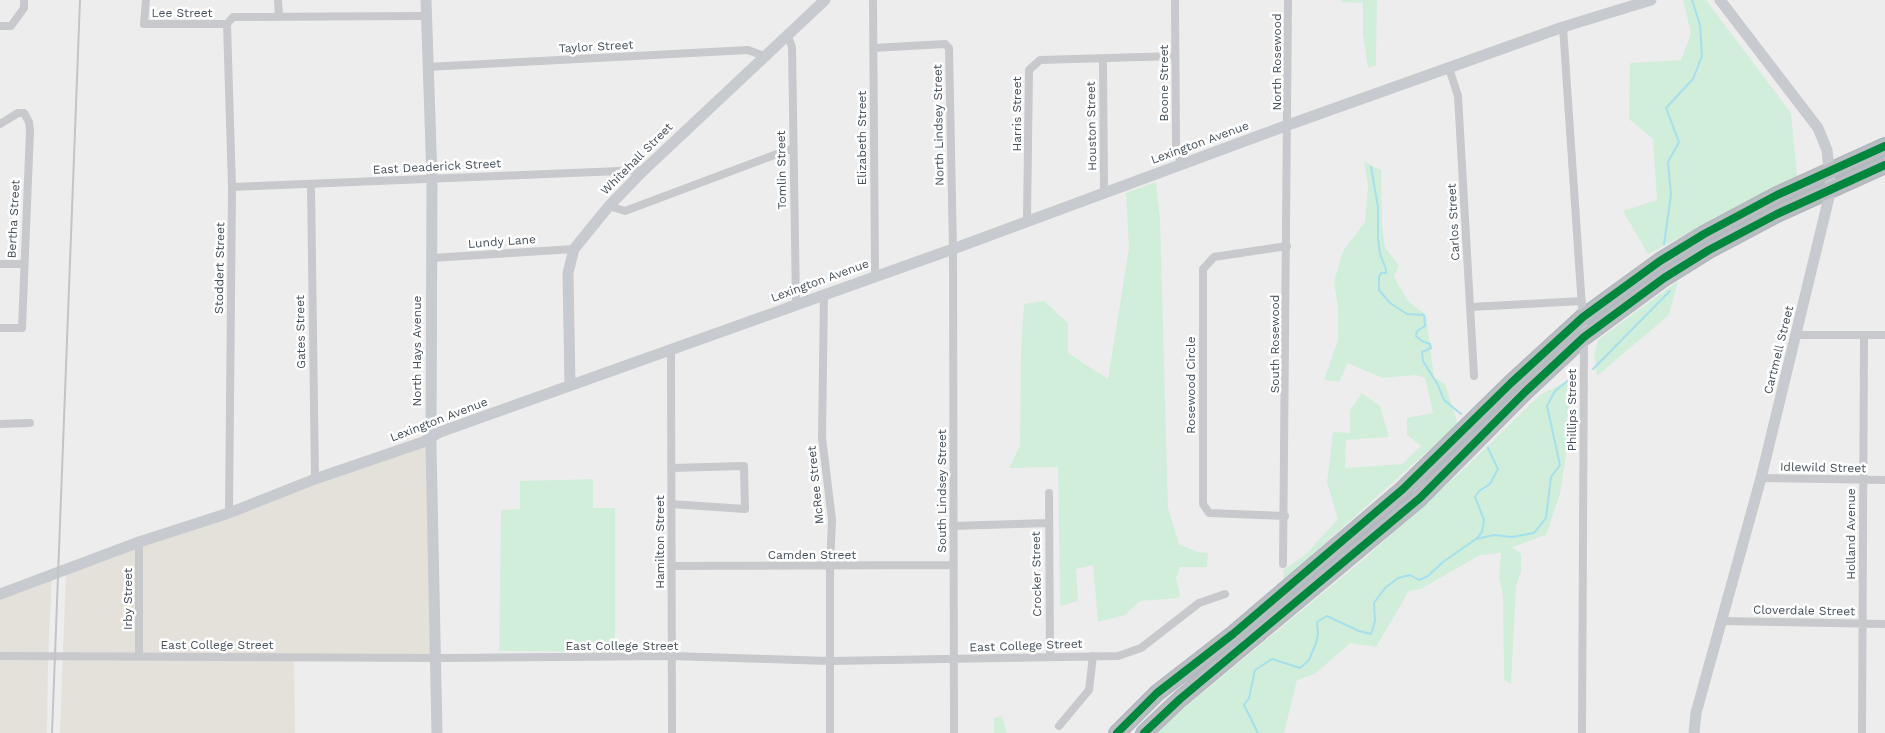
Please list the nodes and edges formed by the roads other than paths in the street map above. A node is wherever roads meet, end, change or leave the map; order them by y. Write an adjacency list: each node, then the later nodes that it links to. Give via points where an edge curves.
1 (24, 0): 14 (street, via 24,8 11,26)
2 (146, 0): 13 (street, Lee Street, via 144,24)
3 (278, 0): 12 (street)
4 (426, 0): 11 (street, North Hays Avenue)
5 (825, 0): 16 (street, Whitehall Street)
6 (873, 0): 17 (street, Elizabeth Street)
7 (1176, 0): 19 (street, Boone Street)
8 (1288, 0): 24 (street, North Rosewood)
9 (1652, 0): 15 (street, Lexington Avenue)
10 (1720, 0): 30 (street, Cartmell Street, via 1818,128)
11 (426, 16): 12 (street, Lee Street); 21 (street, North Hays Avenue)
12 (279, 17): 13 (street, Lee Street, via 233,17)
13 (227, 24): 33 (street, Stoddert Street)
14 (0, 26)
15 (1563, 27): 22 (street, Lexington Avenue); 46 (street, Phillips Street)
16 (788, 36): 18 (street, Whitehall Street); 26 (street, Tomlin Street, via 792,47)
17 (873, 48): 40 (street, North Lindsey Street, via 945,44 949,48); 44 (street, Elizabeth Street)
18 (764, 56): 21 (street, Taylor Street, via 748,50); 29 (street, Whitehall Street)
19 (1176, 56): 20 (street, Harris Street); 27 (street, Boone Street, via 1176,144)
20 (1102, 59): 35 (street, Houston Street); 37 (street, Harris Street, via 1040,60 1029,70)
21 (428, 67): 31 (street, North Hays Avenue)
22 (1449, 68): 24 (street, Lexington Avenue); 48 (street, Carlos Street, via 1458,96)
23 (0, 124): 43 (street, Bertha Street, via 18,113 24,113 29,122)
24 (1288, 125): 27 (street, Lexington Avenue); 38 (street, South Rosewood)
25 (1885, 146): 30 (highway)
26 (793, 148): 36 (street, via 624,211); 47 (street, Tomlin Street)
27 (1181, 165): 35 (street, Lexington Avenue)
28 (1885, 165): 34 (highway)
29 (644, 170): 31 (street, East Deaderick Street); 36 (street, Whitehall Street)
30 (1831, 170): 34 (street, Cartmell Street); 49 (highway, via 1704,234 1660,261)
31 (432, 178): 32 (street, East Deaderick Street); 41 (street, North Hays Avenue)
32 (310, 184): 33 (street, East Deaderick Street); 63 (street, Gates Street)
33 (232, 187): 68 (street, Stoddert Street)
34 (1831, 189): 51 (street, Cartmell Street); 54 (highway, via 1709,250 1664,278)
35 (1104, 193): 37 (street, Lexington Avenue)
36 (609, 206): 39 (street, Whitehall Street)
37 (1028, 219): 40 (street, Lexington Avenue)
38 (1287, 246): 69 (street, South Rosewood); 69 (street, Rosewood Circle, via 1214,257 1203,269 1203,504 1209,513)
39 (574, 249): 41 (street, Lundy Lane); 57 (street, Whitehall Street, via 568,273)
40 (953, 249): 44 (street, Lexington Avenue); 71 (street, South Lindsey Street)
41 (432, 258): 60 (street, North Hays Avenue)
42 (0, 264): 43 (street)
43 (23, 264): 50 (street, Bertha Street, via 22,328)
44 (875, 275): 45 (street, Lexington Avenue)
45 (824, 295): 47 (street, Lexington Avenue); 75 (street, McRee Street, via 822,437 832,520)
46 (1582, 301): 48 (street); 49 (street, Phillips Street)
47 (796, 304): 55 (street, Lexington Avenue)
48 (1471, 307): 56 (street, Carlos Street)
49 (1583, 317): 54 (street, Phillips Street); 95 (highway, via 1403,490 1233,634 1157,693)
50 (0, 328)
51 (1797, 335): 52 (street); 62 (street, Cartmell Street)
52 (1864, 335): 53 (street); 64 (street, Holland Avenue)
53 (1885, 335)
54 (1584, 337): 96 (highway, via 1420,498 1180,698); 97 (street, Phillips Street)
55 (671, 350): 57 (street, Lexington Avenue); 61 (street, Hamilton Street)
56 (1474, 376)
57 (570, 385): 60 (street, Lexington Avenue)
58 (30, 423): 59 (street)
59 (0, 424)
60 (431, 438): 63 (street, Lexington Avenue); 87 (street, North Hays Avenue)
61 (671, 468): 67 (street, Hamilton Street); 67 (street, via 744,466 745,508)
62 (1761, 478): 64 (street, Idlewild Street); 79 (street, Cartmell Street)
63 (315, 479): 68 (street, Lexington Avenue)
64 (1862, 480): 65 (street, Idlewild Street); 80 (street, Holland Avenue)
65 (1885, 480)
66 (1049, 493): 70 (street, Crocker Street)
67 (671, 504): 74 (street, Hamilton Street)
68 (229, 513): 72 (street, Lexington Avenue)
69 (1285, 516): 73 (street, South Rosewood)
70 (1048, 523): 71 (street); 85 (street, Crocker Street)
71 (954, 526): 76 (street, South Lindsey Street)
72 (139, 542): 77 (street, Lexington Avenue); 83 (street, Irby Street)
73 (1283, 564)
74 (671, 566): 75 (street, Camden Street); 84 (street, Hamilton Street)
75 (830, 566): 76 (street, Camden Street); 89 (street, McRee Street)
76 (954, 566): 88 (street, South Lindsey Street)
77 (0, 594)
78 (1225, 594): 86 (street, East College Street, via 1200,603 1141,648 1118,656)
79 (1722, 621): 80 (street, Cloverdale Street); 98 (street, Cartmell Street, via 1696,713)
80 (1862, 623): 81 (street, Cloverdale Street); 99 (street, Holland Avenue)
81 (1885, 624)
82 (0, 656): 83 (street, East College Street)
83 (139, 656): 87 (street, East College Street)
84 (672, 656): 87 (street, East College Street); 89 (street, East College Street); 92 (street, Hamilton Street)
85 (1050, 656): 86 (street, East College Street); 88 (street, East College Street)
86 (1093, 656): 90 (street, via 1089,690)
87 (435, 658): 91 (street, North Hays Avenue)
88 (954, 660): 89 (street, East College Street); 94 (street, South Lindsey Street)
89 (830, 661): 93 (street, McRee Street)
90 (1058, 726)
91 (437, 733)
92 (672, 733)
93 (830, 733)
94 (954, 733)
95 (1118, 733)
96 (1144, 733)
97 (1582, 733)
98 (1694, 733)
99 (1862, 733)

